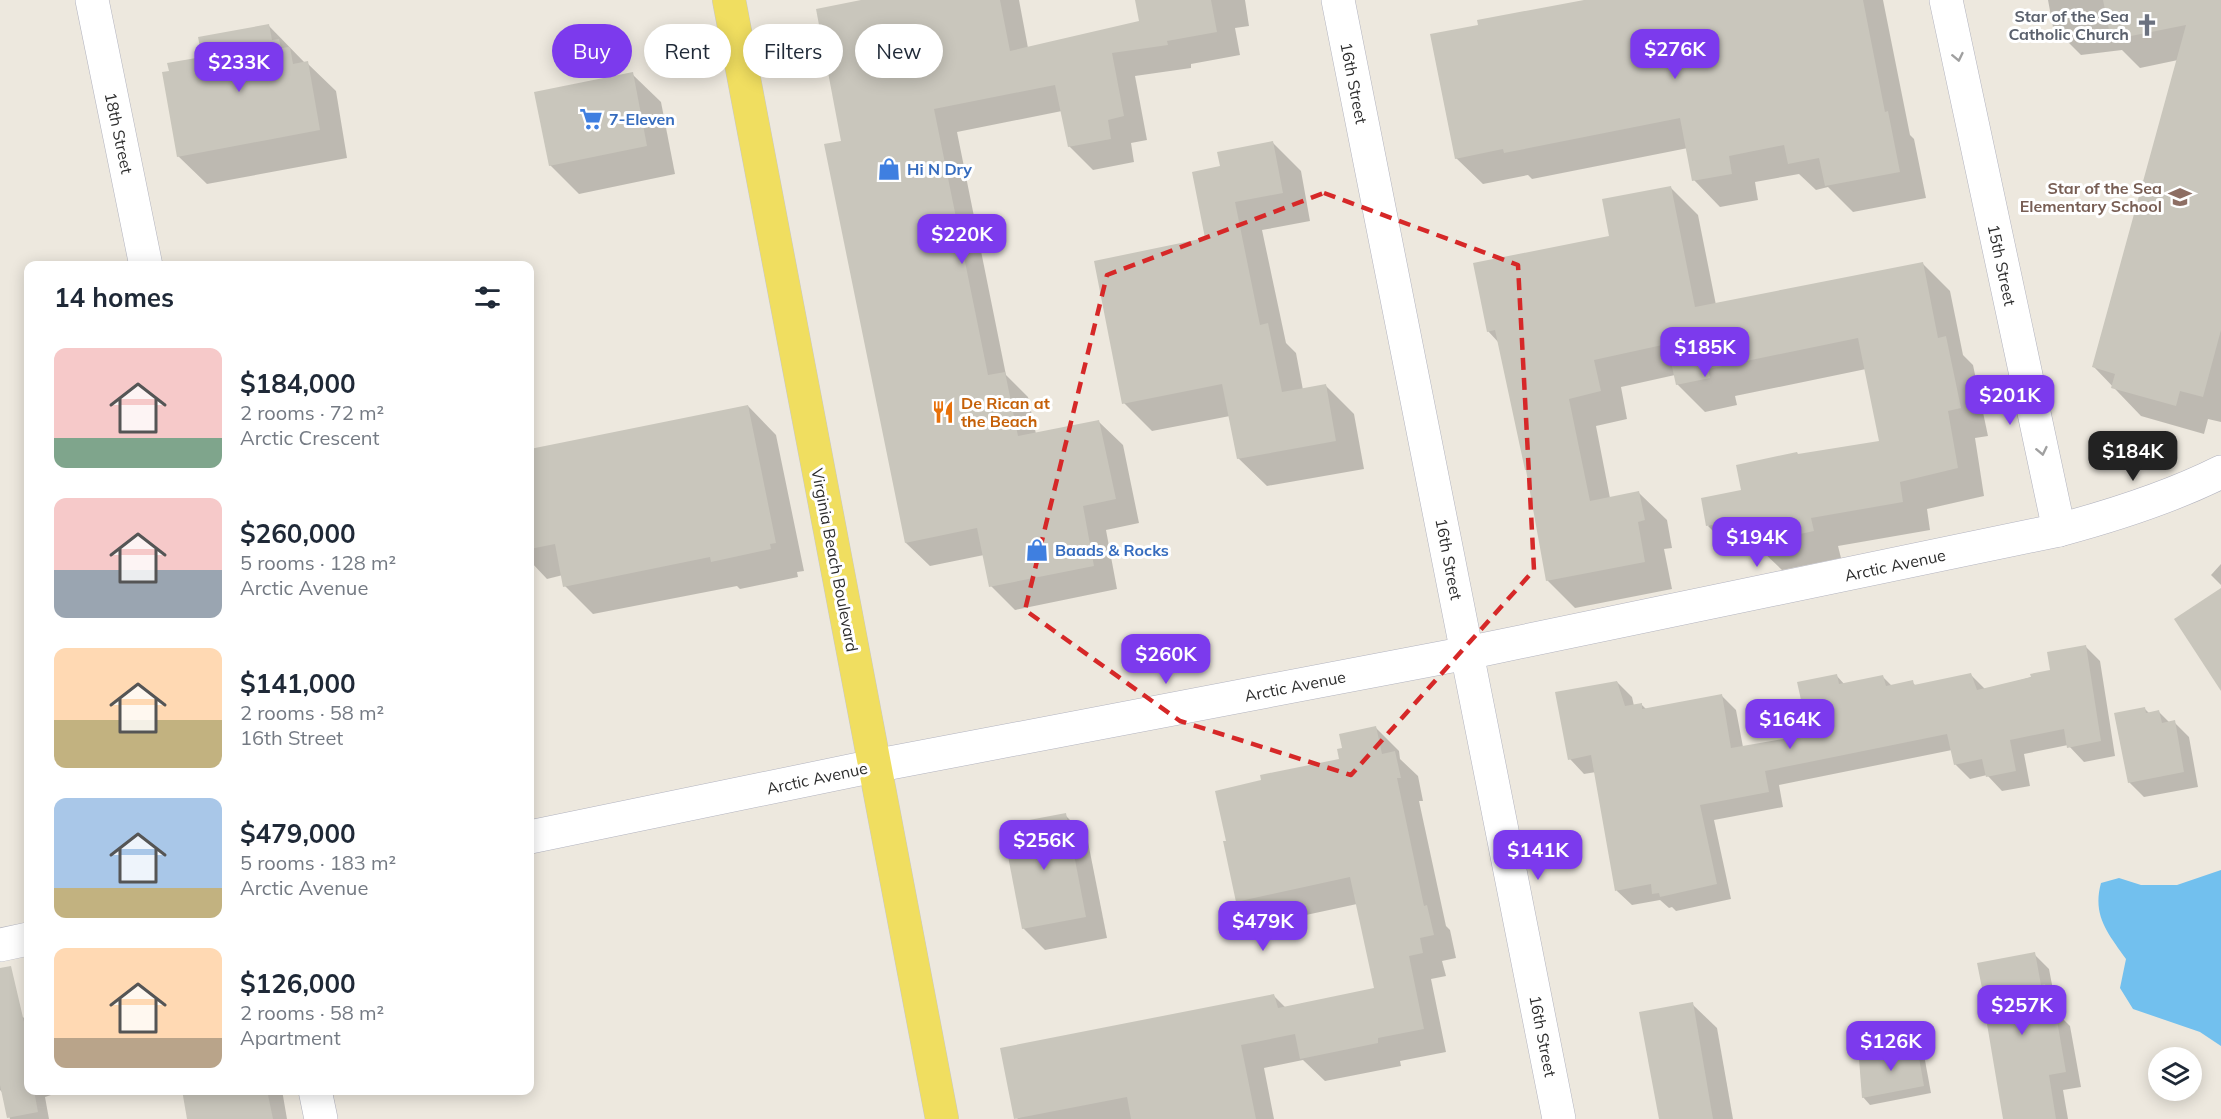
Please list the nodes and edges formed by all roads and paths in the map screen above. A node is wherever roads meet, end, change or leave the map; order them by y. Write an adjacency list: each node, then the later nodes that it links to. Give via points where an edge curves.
1 (92, 0): 5 (street, 18th Street)
2 (729, 0): 9 (main road, Virginia Beach Boulevard)
3 (1338, 0): 8 (street, 16th Street)
4 (1946, 0): 7 (street, 15th Street, one-way to 7)
5 (145, 261)
6 (2221, 472): 7 (street, Arctic Avenue, via 2155,502)
7 (2059, 530): 8 (street, Arctic Avenue)
8 (1467, 653): 9 (street, Arctic Avenue); 16 (street, 16th Street)
9 (874, 766): 10 (street, Arctic Avenue); 15 (main road, Virginia Beach Boulevard)
10 (534, 836)
11 (24, 940): 12 (street)
12 (0, 945)
13 (316, 1095): 14 (street)
14 (321, 1119)
15 (942, 1119)
16 (1559, 1119)

